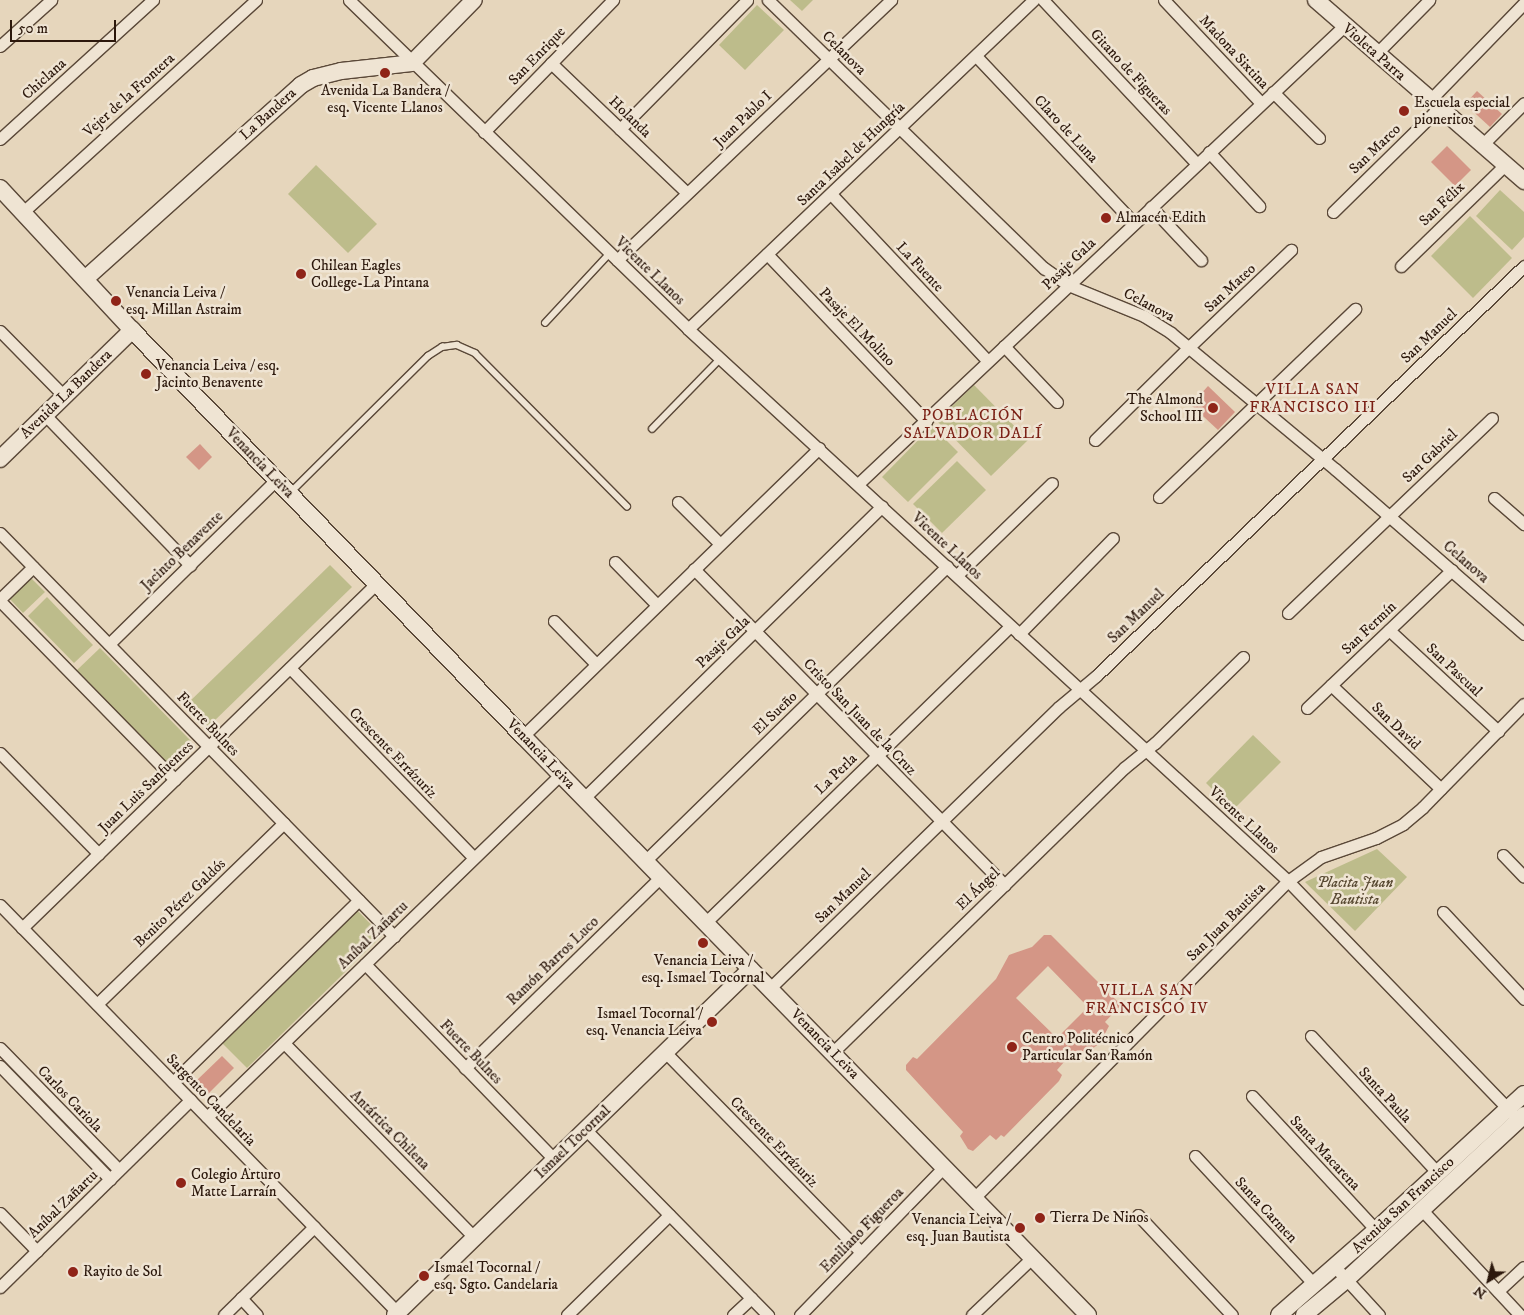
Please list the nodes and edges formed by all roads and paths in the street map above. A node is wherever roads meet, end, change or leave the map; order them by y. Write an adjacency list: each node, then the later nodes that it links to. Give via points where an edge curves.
1 (51, 0): 17 (street)
2 (153, 0): 31 (street, Chiclana)
3 (256, 0): 42 (street, Vejer de la Frontera)
4 (474, 0): 21 (street)
5 (613, 0): 22 (street, San Enrique)
6 (747, 0): 27 (street)
7 (768, 0): 20 (street, Celanova)
8 (891, 0): 20 (street, Juan Pablo I)
9 (1034, 0): 19 (street, Santa Isabel de Hungría)
10 (1042, 0): 34 (street, Gitano de Figueras)
11 (1164, 0): 24 (street, Madona Sixtina)
12 (1316, 0): 16 (street, Violeta Parra)
13 (1429, 0): 18 (street)
14 (353, 2): 21 (street, Vicente Llanos)
15 (1524, 3): 26 (street, San Marco)
16 (1344, 26): 18 (street, Violeta Parra); 23 (street, Pasaje Gala)
17 (0, 46)
18 (1376, 54): 26 (street, Violeta Parra)
19 (976, 56): 28 (street, Santa Isabel de Hungría); 44 (street, Claro de Luna)
20 (828, 59): 28 (street, Celanova); 38 (street, Juan Pablo I)
21 (412, 63): 29 (street, Vicente Llanos); 51 (street, La Bandera, via 341,71 313,78 301,85)
22 (551, 63): 27 (street, Holanda); 29 (street, San Enrique)
23 (1273, 92): 24 (street, Pasaje Gala); 30 (street, Madona Sixtina)
24 (1261, 103): 33 (street, Pasaje Gala)
25 (1524, 103): 32 (street)
26 (1435, 104): 32 (street, Violeta Parra); 43 (street, San Marco)
27 (620, 129): 38 (street, Holanda)
28 (899, 129): 39 (street, Santa Isabel de Hungría); 52 (street, Celanova, via 1044,268)
29 (484, 132): 47 (street, Vicente Llanos)
30 (1319, 138)
31 (0, 139)
32 (1482, 145): 35 (street, Violeta Parra)
33 (1209, 152): 34 (street, Pasaje Gala); 40 (street)
34 (1197, 164): 41 (street, Pasaje Gala)
35 (1505, 165): 36 (street, Violeta Parra); 49 (street, San Félix)
36 (1524, 181)
37 (0, 188): 42 (street, Venancia Leiva)
38 (687, 193): 47 (street, Juan Pablo I)
39 (831, 194): 46 (street, Santa Isabel de Hungría); 61 (street, La Fuente)
40 (1259, 206)
41 (1151, 207): 44 (street, Pasaje Gala); 48 (street)
42 (22, 212): 51 (street, Venancia Leiva)
43 (1333, 212)
44 (1134, 223): 52 (street, Pasaje Gala)
45 (1291, 250): 59 (street, San Mateo)
46 (767, 254): 55 (street, Santa Isabel de Hungría); 67 (street, Pasaje El Molino)
47 (613, 257): 54 (lane); 55 (street, Vicente Llanos)
48 (1201, 260)
49 (1401, 266)
50 (1524, 266): 72 (street, San Manuel)
51 (85, 279): 56 (street, Venancia Leiva)
52 (1068, 286): 58 (street, Pasaje Gala); 59 (street, Celanova, via 1148,318)
53 (1355, 309): 64 (street)
54 (544, 323)
55 (688, 329): 60 (street, Vicente Llanos)
56 (132, 330): 62 (street, Avenida La Bandera); 73 (street, Venancia Leiva)
57 (0, 331): 62 (street)
58 (1004, 346): 61 (street, Pasaje Gala); 63 (street)
59 (1189, 347): 64 (street, Celanova); 69 (street, San Mateo)
60 (720, 358): 68 (lane); 70 (street, Vicente Llanos)
61 (988, 361): 67 (street, Pasaje Gala)
62 (64, 396): 65 (street, Avenida La Bandera)
63 (1057, 402)
64 (1258, 404): 72 (street, Celanova); 77 (street)
65 (44, 415): 71 (street, Avenida La Bandera); 88 (street)
66 (1492, 418): 82 (street, San Gabriel)
67 (926, 420): 74 (street, Pasaje Gala)
68 (652, 429)
69 (1095, 440)
70 (819, 448): 74 (street, Vicente Llanos); 86 (street)
71 (2, 452)
72 (1322, 458): 82 (street, Celanova); 108 (street, San Manuel)
73 (276, 480): 76 (street, Venancia Leiva); 88 (street, Jacinto Benavente)
74 (858, 484): 81 (street, Vicente Llanos)
75 (1052, 484): 93 (street)
76 (289, 493): 80 (lane, via 428,356 442,347 457,345 475,353); 94 (street, Venancia Leiva)
77 (1159, 497)
78 (1494, 498): 83 (street)
79 (678, 502): 86 (street)
80 (627, 506)
81 (882, 506): 89 (street, Vicente Llanos); 101 (street, Pasaje Gala)
82 (1389, 516): 92 (street, Celanova); 97 (street, San Gabriel)
83 (1524, 524)
84 (0, 533): 90 (street, Fuerte Bulnes)
85 (1113, 538): 99 (street, La Perla)
86 (720, 544): 91 (street)
87 (614, 562): 96 (street)
88 (190, 565): 103 (street, Jacinto Benavente)
89 (947, 566): 93 (street, Vicente Llanos); 109 (street, El Sueño)
90 (33, 567): 95 (street); 103 (street, Fuerte Bulnes)
91 (694, 569): 96 (street); 101 (street, Cristo San Juan de la Cruz)
92 (1452, 570): 100 (street, San Fermín); 102 (street, Celanova)
93 (957, 576): 99 (street, Vicente Llanos)
94 (376, 584): 106 (street, Juan Luis Sanfuentes); 113 (street, Venancia Leiva)
95 (0, 600): 119 (street)
96 (657, 605): 105 (street)
97 (1288, 613)
98 (554, 621): 105 (street)
99 (1014, 630): 108 (street, Vicente Llanos); 117 (street, La Perla)
100 (1389, 630): 107 (street, San Fermín); 112 (street, San Pascual)
101 (755, 631): 109 (street, Cristo San Juan de la Cruz); 121 (street, Pasaje Gala)
102 (1524, 634)
103 (109, 644): 114 (street, Fuerte Bulnes)
104 (1243, 657): 115 (street, El Ángel)
105 (596, 664): 113 (street)
106 (290, 668): 114 (street, Juan Luis Sanfuentes); 126 (street, Crescente Errázuriz)
107 (1331, 685): 111 (street, San Fermín); 120 (street, San David)
108 (1078, 690): 115 (street, Vicente Llanos); 122 (street, San Manuel)
109 (816, 693): 117 (street, Cristo San Juan de la Cruz); 127 (street, El Sueño)
110 (1524, 704): 112 (street, San Juan Bautista)
111 (1307, 708)
112 (1498, 731): 120 (street, San Juan Bautista)
113 (523, 736): 118 (street, Venancia Leiva)
114 (209, 747): 119 (street, Juan Luis Sanfuentes); 123 (street, Fuerte Bulnes)
115 (1145, 749): 130 (street, Vicente Llanos); 131 (street, El Ángel)
116 (0, 753): 124 (street)
117 (876, 755): 122 (street, Cristo San Juan de la Cruz); 135 (street, La Perla)
118 (560, 774): 121 (street, Venancia Leiva); 126 (street, Aníbal Zañartu)
119 (175, 780): 124 (street, Juan Luis Sanfuentes)
120 (1441, 789): 130 (street, San Juan Bautista, via 1414,816 1390,832 1321,857)
121 (584, 798): 127 (street, Venancia Leiva)
122 (941, 822): 131 (street, Cristo San Juan de la Cruz); 140 (street, San Manuel)
123 (284, 823): 132 (street, Fuerte Bulnes); 142 (street, Benito Pérez Galdós)
124 (99, 854): 136 (street, Juan Luis Sanfuentes)
125 (1503, 855): 129 (street)
126 (474, 858): 137 (street, Aníbal Zañartu)
127 (645, 861): 128 (street, Venancia Leiva)
128 (661, 877): 135 (street, Venancia Leiva); 149 (street, Ramón Barros Luco)
129 (1524, 878)
130 (1288, 881): 154 (street, Vicente Llanos); 162 (street, San Juan Bautista)
131 (1004, 885): 147 (street, El Ángel)
132 (359, 900): 137 (street, Fuerte Bulnes); 150 (street)
133 (0, 905): 136 (street, Sargento Candelaria)
134 (1443, 912): 141 (street)
135 (706, 922): 139 (street, Venancia Leiva)
136 (22, 928): 142 (street, Sargento Candelaria)
137 (394, 936): 138 (street, Aníbal Zañartu)
138 (365, 964): 144 (street, Aníbal Zañartu); 149 (street, Fuerte Bulnes)
139 (751, 969): 140 (street, Venancia Leiva); 146 (street, Ismael Tocornal)
140 (770, 988): 147 (street, Venancia Leiva)
141 (1524, 999)
142 (97, 1004): 150 (street, Sargento Candelaria)
143 (1311, 1036): 160 (street, Santa Paula)
144 (284, 1043): 155 (street, Aníbal Zañartu); 169 (street, Antártica Chilena)
145 (0, 1048): 161 (street, Carlos Cariola)
146 (666, 1052): 156 (street, Ismael Tocornal); 171 (street, Crescente Errázuriz)
147 (832, 1052): 159 (street, Venancia Leiva)
148 (0, 1066): 161 (street, Carlos Cariola)
149 (465, 1068): 158 (street, Fuerte Bulnes)
150 (173, 1082): 153 (street, Sargento Candelaria)
151 (1524, 1094): 154 (street, Avenida San Francisco)
152 (1252, 1096): 168 (street, Santa Macarena)
153 (190, 1100): 155 (street, Sargento Candelaria); 161 (street, Aníbal Zañartu)
154 (1516, 1114): 160 (street, Avenida San Francisco); 163 (street, Avenida San Francisco)
155 (207, 1117): 167 (street, Sargento Candelaria)
156 (586, 1130): 158 (street, Ismael Tocornal); 165 (street)
157 (1195, 1156): 175 (street, Santa Carmen)
158 (555, 1160): 169 (street, Ismael Tocornal)
159 (945, 1166): 162 (street, Venancia Leiva); 171 (street, Emiliano Figueroa)
160 (1438, 1173): 168 (street, Avenida San Francisco)
161 (115, 1175): 170 (street, Aníbal Zañartu)
162 (975, 1197): 172 (street, Venancia Leiva)
163 (1422, 1209): 174 (street, Avenida San Francisco); 177 (street)
164 (0, 1213): 170 (street)
165 (669, 1215): 179 (street); 183 (street)
166 (1138, 1215): 189 (street)
167 (314, 1227): 178 (street); 180 (street, Sargento Candelaria)
168 (1376, 1230): 174 (street, Avenida San Francisco)
169 (475, 1238): 180 (street, Ismael Tocornal)
170 (37, 1251): 176 (street, Aníbal Zañartu)
171 (861, 1252): 186 (street, Emiliano Figueroa)
172 (1033, 1257): 187 (street); 188 (street, Venancia Leiva)
173 (1524, 1267): 177 (street)
174 (1340, 1273): 175 (street, Avenida San Francisco); 191 (street, Avenida San Francisco); 192 (street)
175 (1315, 1285): 190 (street, Avenida San Francisco)
176 (0, 1287)
177 (1498, 1291): 193 (street)
178 (241, 1298): 181 (street); 182 (street)
179 (751, 1298): 184 (street); 185 (street)
180 (398, 1314)
181 (224, 1315)
182 (257, 1315)
183 (567, 1315)
184 (733, 1315)
185 (768, 1315)
186 (800, 1315)
187 (972, 1315)
188 (1088, 1315)
189 (1232, 1315)
190 (1279, 1315)
191 (1304, 1315)
192 (1379, 1315)
193 (1520, 1315)

